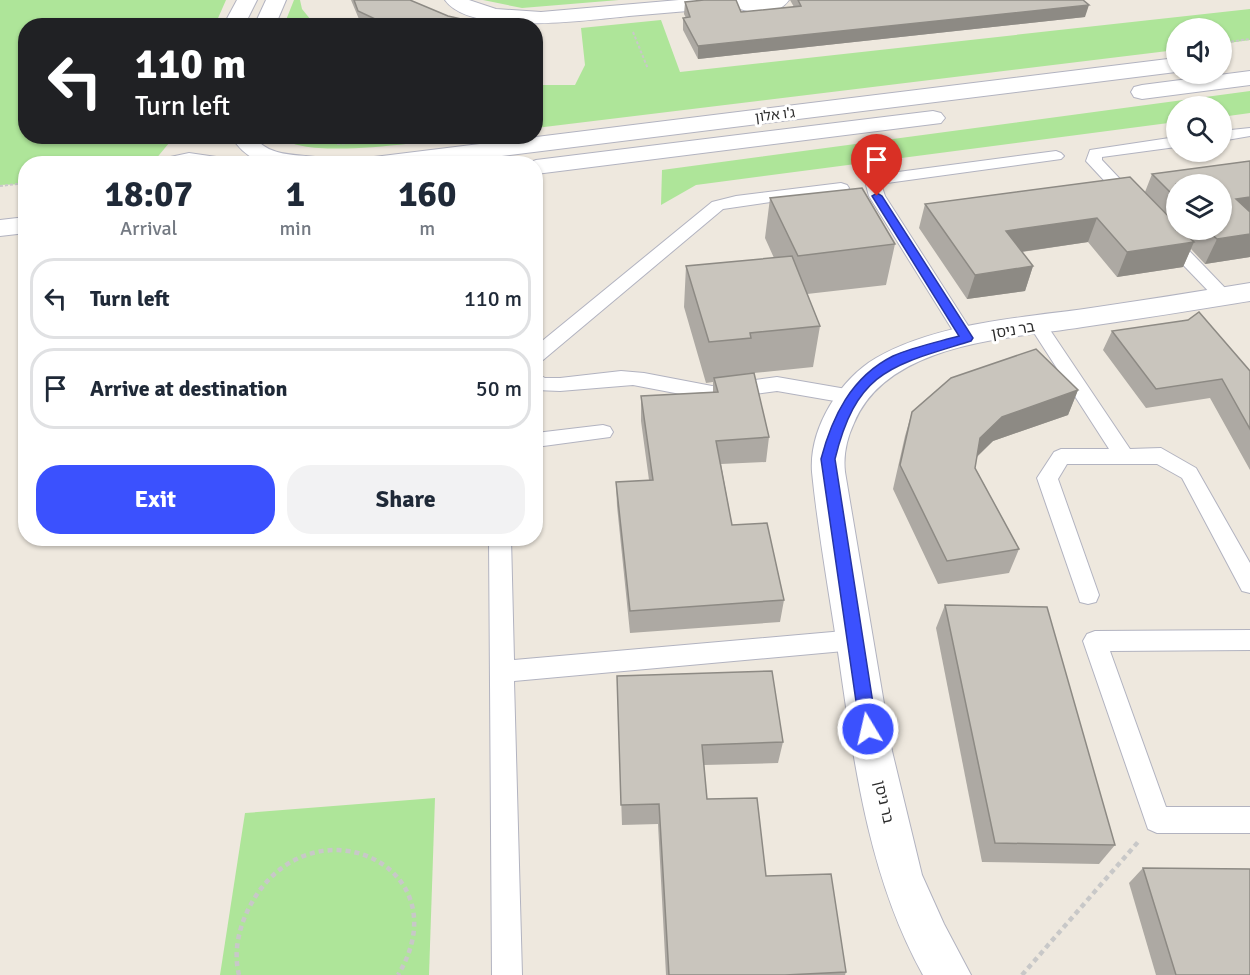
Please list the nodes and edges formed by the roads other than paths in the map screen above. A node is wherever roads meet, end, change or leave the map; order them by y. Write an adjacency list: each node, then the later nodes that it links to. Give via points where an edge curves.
1 (247, 0): 6 (main road)
2 (276, 0): 7 (main road)
3 (455, 0): 4 (main road, via 465,8 510,18)
4 (737, 0): 5 (main road, via 756,7 771,6)
5 (780, 0)
6 (237, 18)
7 (268, 18)
8 (1166, 66): 14 (main road, ג'ו אלון)
9 (1250, 78): 10 (main road)
10 (1125, 94)
11 (949, 116): 23 (main road, ג'ו אלון)
12 (1250, 132): 13 (lane)
13 (1232, 134)
14 (543, 143)
15 (1166, 143): 27 (lane, via 1095,153 1094,161)
16 (186, 144): 20 (main road)
17 (245, 144): 19 (main road, via 258,155)
18 (536, 144): 21 (main road, ג'ו אלון)
19 (324, 154)
20 (177, 156)
21 (439, 156)
22 (1056, 156): 33 (lane, via 883,179 874,185 877,196)
23 (543, 166)
24 (841, 188): 34 (lane, via 718,205)
25 (18, 203): 26 (main road)
26 (0, 205)
27 (1142, 212)
28 (18, 226): 29 (main road)
29 (0, 228)
30 (1158, 229): 31 (lane)
31 (1236, 294): 32 (main road, בר ניסן)
32 (1038, 325): 33 (main road, בר ניסן); 39 (lane)
33 (967, 338): 36 (main road, בר ניסן, via 897,359 868,379)
34 (543, 350)
35 (543, 384): 36 (lane, via 647,379 714,393 764,384)
36 (852, 397): 43 (main road, בר ניסן, via 836,429 828,459)
37 (603, 432): 38 (lane)
38 (543, 439)
39 (1125, 457): 41 (lane, via 1161,456 1189,473); 42 (lane, via 1061,457 1047,478)
40 (500, 546): 45 (lane)
41 (1250, 584)
42 (1088, 595)
43 (855, 639): 45 (lane); 48 (main road, בר ניסן, via 872,751 901,877)
44 (1250, 640): 46 (lane, via 1095,640 1157,820)
45 (502, 672): 47 (lane)
46 (1250, 820)
47 (507, 975)
48 (948, 975)

